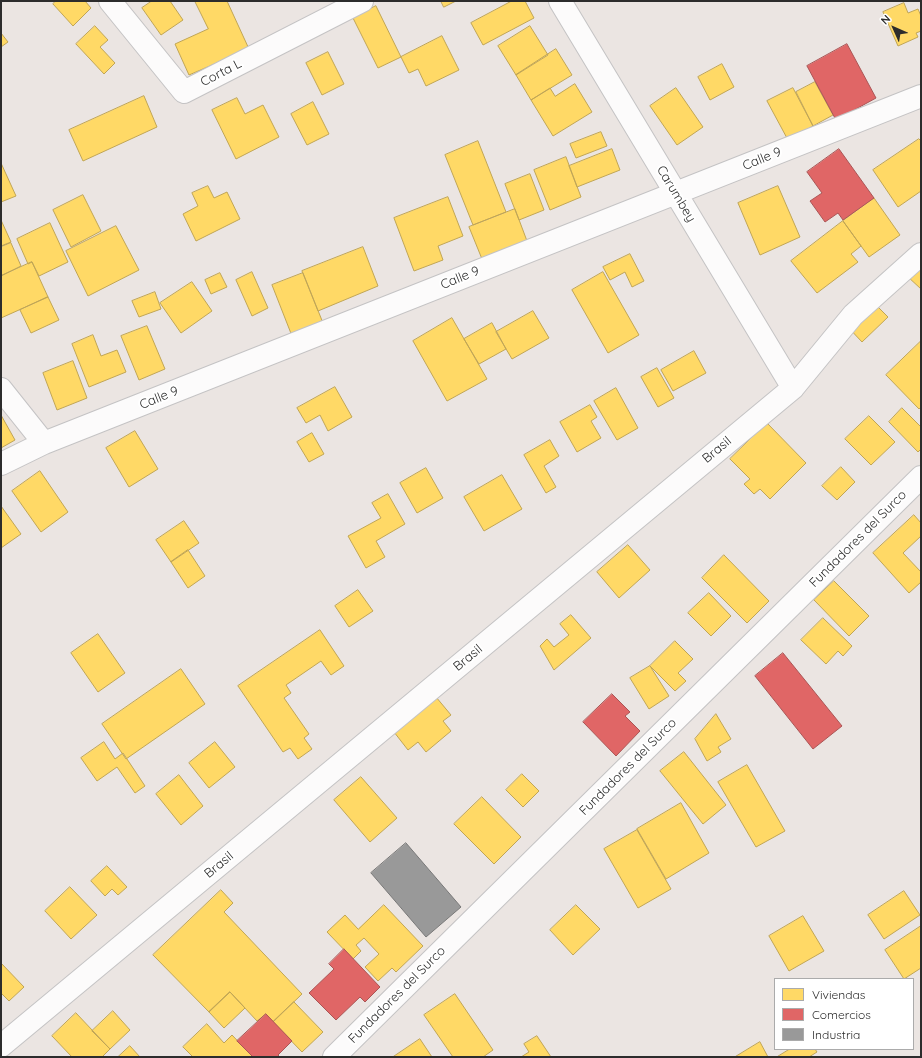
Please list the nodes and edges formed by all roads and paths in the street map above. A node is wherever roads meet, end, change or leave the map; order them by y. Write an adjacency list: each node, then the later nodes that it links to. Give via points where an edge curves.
1 (110, 1): 2 (street, Corta L, via 184,92)
2 (362, 1)
3 (560, 1): 5 (street, Carumbey)
4 (921, 96): 5 (street, Calle 9)
5 (675, 193): 7 (street, Carumbey); 9 (street, Calle 9)
6 (921, 254): 7 (street, Brasil, via 854,315)
7 (793, 388): 12 (street, Brasil)
8 (1, 389): 9 (street)
9 (44, 443): 10 (street, Calle 9)
10 (1, 464)
11 (921, 476): 13 (street, Fundadores del Surco)
12 (4, 1048)
13 (334, 1057)

